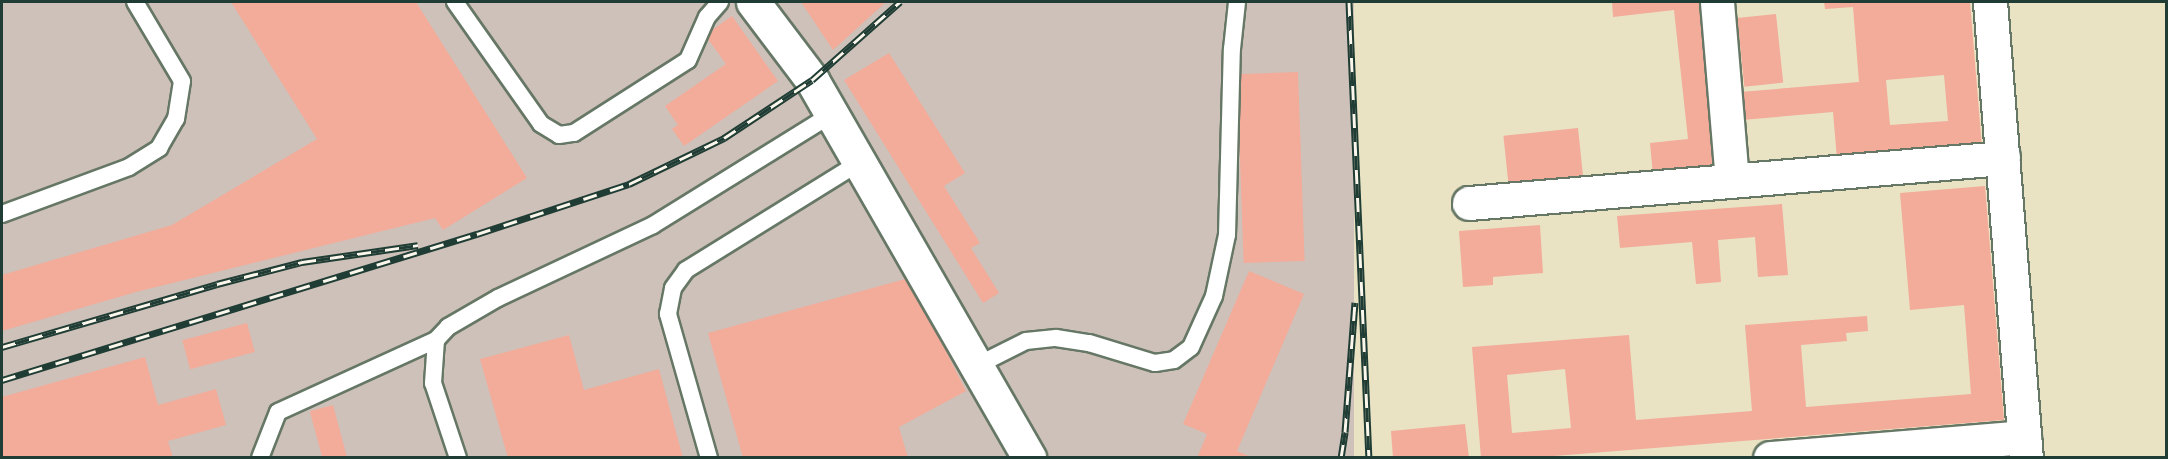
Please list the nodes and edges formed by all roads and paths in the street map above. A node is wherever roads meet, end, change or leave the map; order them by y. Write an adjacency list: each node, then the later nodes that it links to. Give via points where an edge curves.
1 (135, 2): 13 (lane, via 182,81 176,118 159,148 129,167)
2 (455, 2): 3 (lane, via 541,124 559,135 574,133 688,60 707,17)
3 (720, 2)
4 (753, 2): 8 (street, via 812,80)
5 (1237, 2): 15 (lane, via 1227,235 1214,296 1191,347 1174,360 1155,363 1089,343 1056,338 1026,341)
6 (1717, 2): 11 (street)
7 (1990, 2): 9 (street)
8 (832, 114): 10 (street); 14 (lane, via 653,225 498,298 448,327)
9 (2003, 158): 11 (street); 16 (street)
10 (860, 162): 15 (street); 19 (lane, via 686,270 673,288 668,315)
11 (1732, 180): 12 (street)
12 (1469, 204)
13 (2, 214)
14 (436, 340): 17 (lane, via 278,412); 18 (lane, via 433,384)
15 (976, 366): 20 (street)
16 (2025, 447): 21 (street)
17 (260, 458)
18 (458, 458)
19 (709, 458)
20 (1029, 458)
21 (1770, 458)

